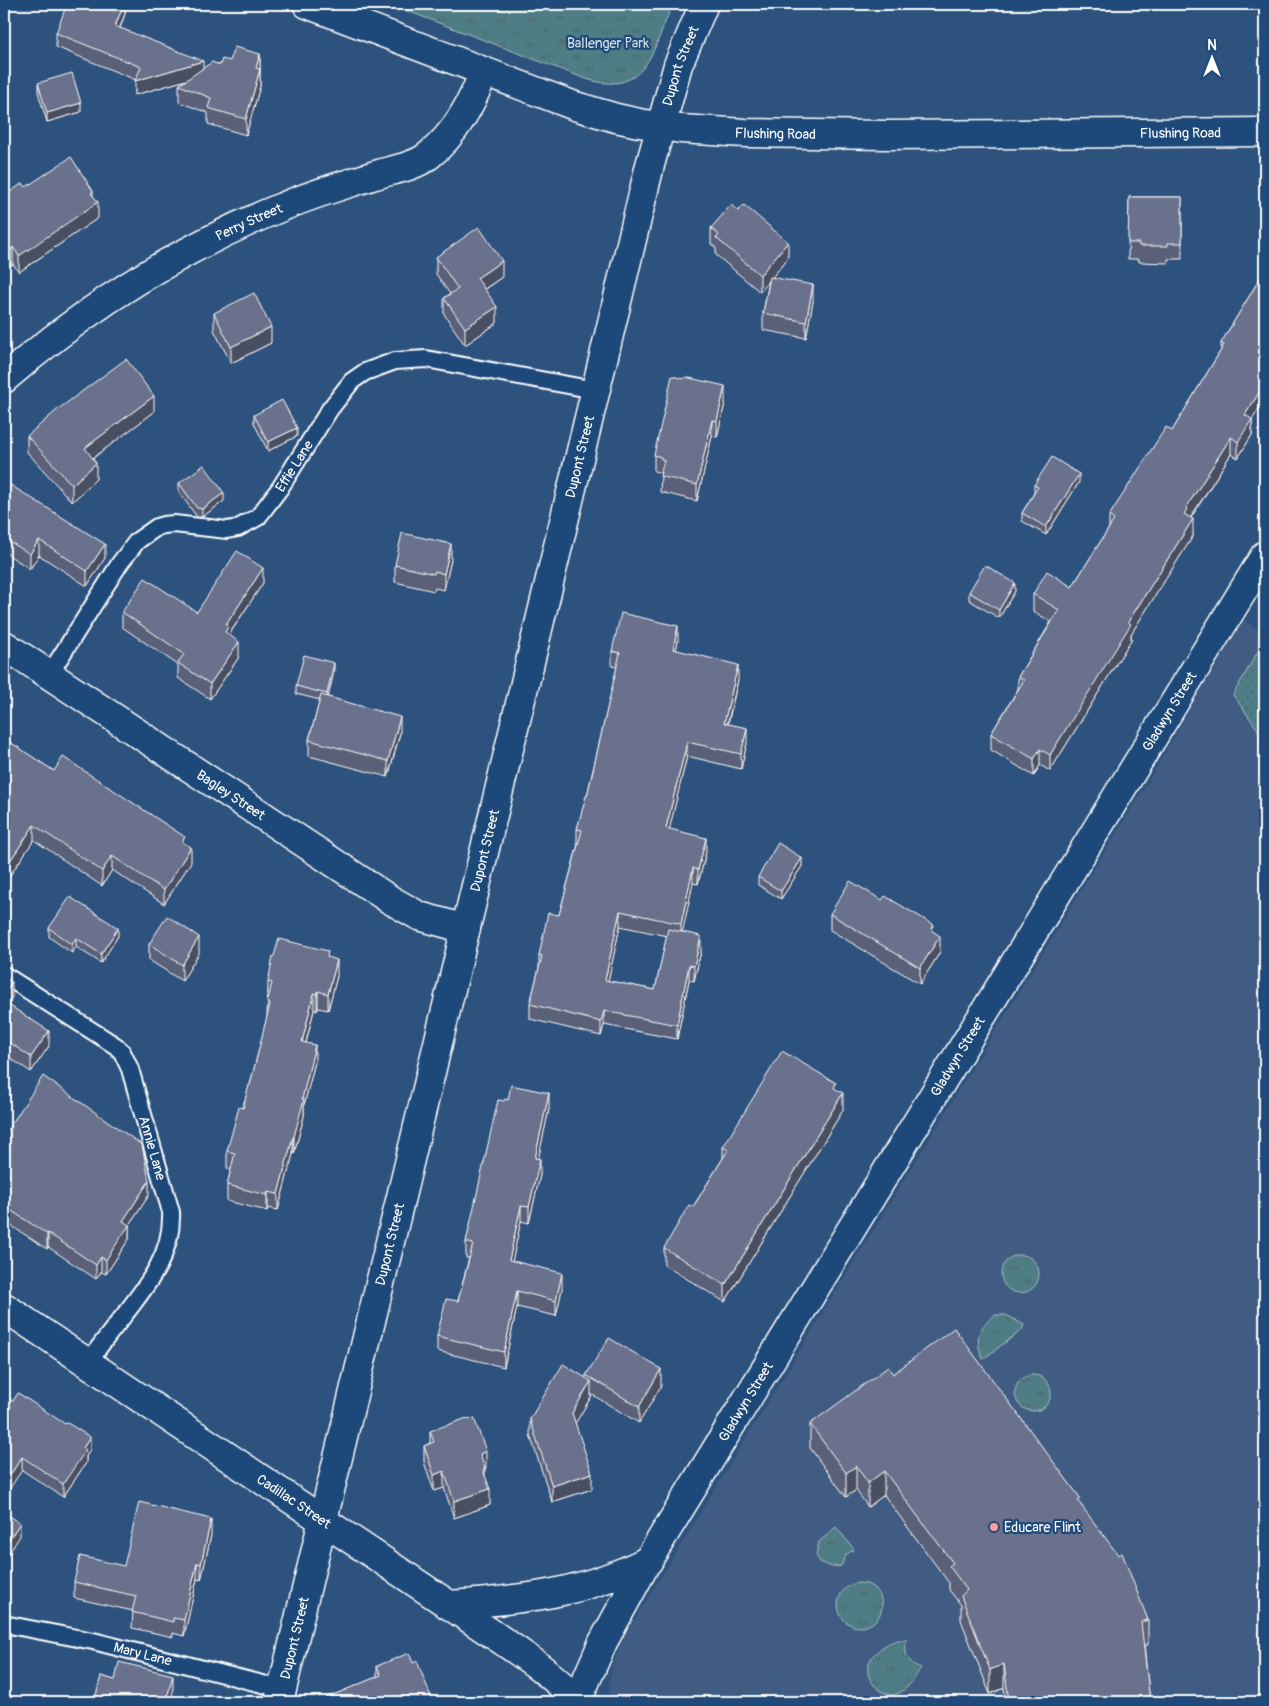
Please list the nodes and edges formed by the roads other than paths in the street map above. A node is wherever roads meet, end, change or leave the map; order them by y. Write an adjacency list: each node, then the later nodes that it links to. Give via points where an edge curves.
1 (307, 4): 3 (street, Flushing Road)
2 (704, 4): 4 (street, Dupont Street, via 678,65)
3 (484, 72): 4 (street, Flushing Road, via 593,112); 6 (street, Perry Street, via 459,124 426,157 292,203 210,240 146,275 62,332)
4 (660, 126): 5 (street, Flushing Road, via 736,133 819,135); 7 (street, Dupont Street)
5 (1265, 132)
6 (4, 379)
7 (595, 390): 10 (lane, Effie Lane, via 426,359 395,361 365,372 352,381 330,409 258,517 227,530 164,525 137,541); 11 (street, Dupont Street)
8 (1265, 555): 16 (street, Gladwyn Street)
9 (4, 645): 10 (street, Bagley Street)
10 (49, 675): 11 (street, Bagley Street, via 389,899 419,916)
11 (466, 929): 15 (street, Dupont Street)
12 (4, 975): 14 (lane, Annie Lane, via 122,1052 169,1200 170,1233 159,1265)
13 (4, 1307): 14 (street, Cadillac Street)
14 (87, 1363): 15 (street, Cadillac Street)
15 (323, 1521): 17 (street, Cadillac Street); 19 (street, Dupont Street)
16 (649, 1560): 17 (street, via 606,1579 563,1591 512,1600); 20 (street, Gladwyn Street, via 603,1642)
17 (448, 1605): 20 (street, Cadillac Street, via 545,1671)
18 (4, 1624): 19 (lane, Mary Lane, via 94,1641)
19 (280, 1696)
20 (578, 1702)

